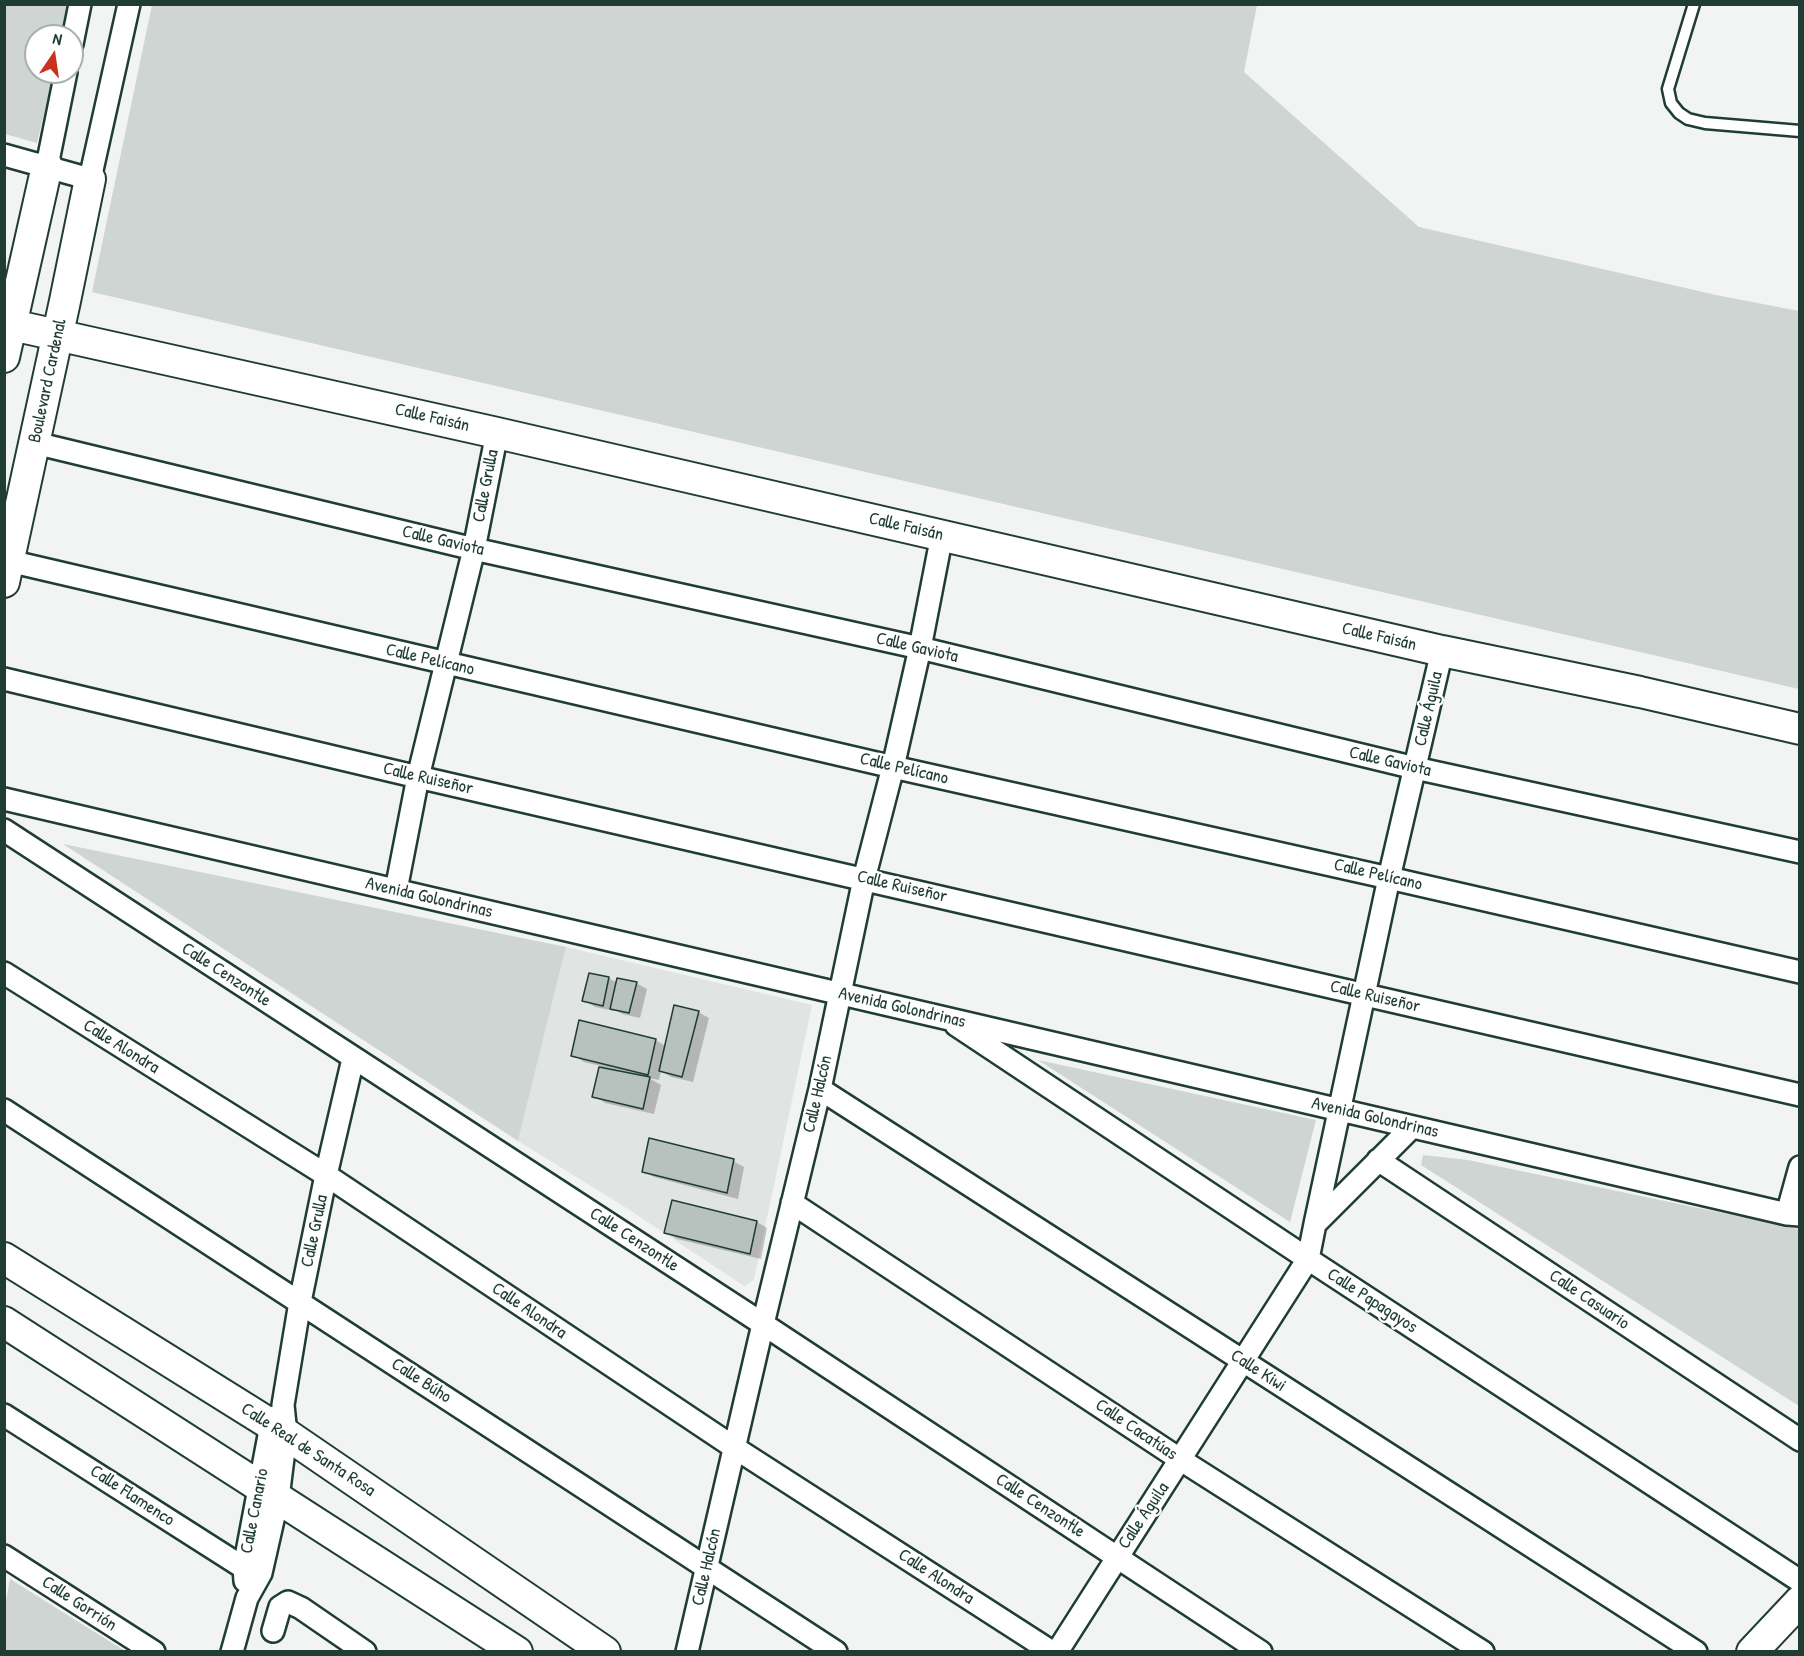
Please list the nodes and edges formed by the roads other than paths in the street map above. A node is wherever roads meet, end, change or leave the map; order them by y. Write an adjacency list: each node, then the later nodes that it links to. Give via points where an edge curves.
1 (80, 4): 4 (street)
2 (129, 4): 9 (street)
3 (1694, 4): 6 (lane, via 1668,88 1671,103 1679,113 1706,123)
4 (76, 24)
5 (64, 84): 8 (street)
6 (1800, 131)
7 (4, 155): 8 (street)
8 (47, 166): 9 (street); 10 (street)
9 (90, 179): 12 (street, Boulevard Cardenal)
10 (14, 272): 11 (street)
11 (12, 325): 12 (street, Calle Faisán); 13 (street)
12 (58, 335): 14 (street, Calle Faisán); 15 (street, Boulevard Cardenal)
13 (4, 357)
14 (496, 433): 17 (street, Calle Faisán); 18 (street, Calle Grulla)
15 (35, 443): 16 (street, Boulevard Cardenal); 18 (street, Calle Gaviota)
16 (15, 487): 19 (street, Boulevard Cardenal)
17 (942, 535): 20 (street, Calle Halcón); 21 (street, Calle Faisán)
18 (474, 549): 20 (street, Calle Gaviota); 22 (street, Calle Grulla)
19 (7, 572): 22 (street, Calle Pelícano)
20 (920, 648): 25 (street, Calle Halcón); 26 (street, Calle Gaviota)
21 (1442, 651): 24 (street, Calle Faisán); 26 (street, Calle Águila)
22 (447, 664): 25 (street, Calle Pelícano); 27 (street, Calle Grulla)
23 (4, 679): 27 (street, Calle Ruiseñor)
24 (1800, 729)
25 (893, 767): 31 (street, Calle Pelícano); 32 (street, Calle Halcón)
26 (1414, 768): 30 (street, Calle Gaviota); 31 (street, Calle Águila)
27 (418, 777): 32 (street, Calle Ruiseñor); 33 (street, Calle Grulla)
28 (4, 799): 33 (street, Avenida Golondrinas)
29 (4, 831): 39 (street, Calle Cenzontle)
30 (1800, 852)
31 (1389, 878): 34 (street, Calle Pelícano); 37 (street, Calle Águila)
32 (864, 879): 36 (street, Calle Halcón); 37 (street, Calle Ruiseñor)
33 (396, 890): 36 (street, Avenida Golondrinas)
34 (1800, 972)
35 (4, 974): 47 (street, Calle Alondra)
36 (841, 993): 38 (street, Avenida Golondrinas); 40 (street, Calle Halcón)
37 (1365, 994): 41 (street, Calle Ruiseñor); 42 (street, Calle Águila)
38 (945, 1018): 42 (street, Avenida Golondrinas); 52 (street, Calle Papagayos)
39 (353, 1059): 47 (street, Calle Grulla); 55 (street, Calle Cenzontle)
40 (820, 1089): 48 (street, Calle Halcón); 56 (street, Calle Kiwi)
41 (1800, 1095)
42 (1338, 1109): 44 (street, Avenida Golondrinas); 50 (street, Calle Águila)
43 (4, 1110): 53 (street, Calle Búho)
44 (1412, 1127): 45 (street); 49 (street, Avenida Golondrinas)
45 (1378, 1161): 50 (street); 59 (street, Calle Casuario)
46 (1800, 1167): 49 (street)
47 (326, 1175): 53 (street, Calle Grulla); 60 (street, Calle Alondra)
48 (792, 1203): 55 (street, Calle Halcón); 61 (street, Calle Cacatúas)
49 (1793, 1214)
50 (1315, 1224): 52 (street, Calle Águila)
51 (4, 1258): 58 (street, Calle Real de Santa Rosa)
52 (1308, 1259): 56 (street, Calle Águila); 67 (street, Calle Papagayos)
53 (300, 1302): 58 (street, Calle Grulla); 65 (street, Calle Búho)
54 (4, 1322): 62 (street)
55 (763, 1324): 60 (street, Calle Halcón); 64 (street, Calle Cenzontle)
56 (1244, 1362): 61 (street, Calle Águila); 81 (street, Calle Kiwi)
57 (4, 1415): 66 (street, Calle Flamenco)
58 (280, 1421): 62 (street, Calle Canario); 74 (street, Calle Real de Santa Rosa)
59 (1800, 1440)
60 (735, 1448): 65 (street, Calle Halcón); 77 (street, Calle Alondra)
61 (1181, 1460): 64 (street, Calle Águila); 80 (street, Calle Cacatúas)
62 (269, 1493): 66 (street, Calle Canario); 73 (street)
63 (4, 1556): 70 (street, Calle Gorrión)
64 (1117, 1556): 78 (street, Calle Águila); 79 (street, Calle Cenzontle)
65 (707, 1568): 75 (street, Calle Halcón); 76 (street, Calle Búho)
66 (253, 1571): 71 (street, Calle Canario)
67 (1800, 1581)
68 (1800, 1601): 82 (street)
69 (273, 1631): 72 (street, via 280,1607 288,1602)
70 (154, 1652)
71 (232, 1652)
72 (365, 1652)
73 (518, 1652)
74 (605, 1652)
75 (687, 1652)
76 (836, 1652)
77 (1052, 1652)
78 (1057, 1652)
79 (1261, 1652)
80 (1483, 1652)
81 (1696, 1652)
82 (1752, 1652)

